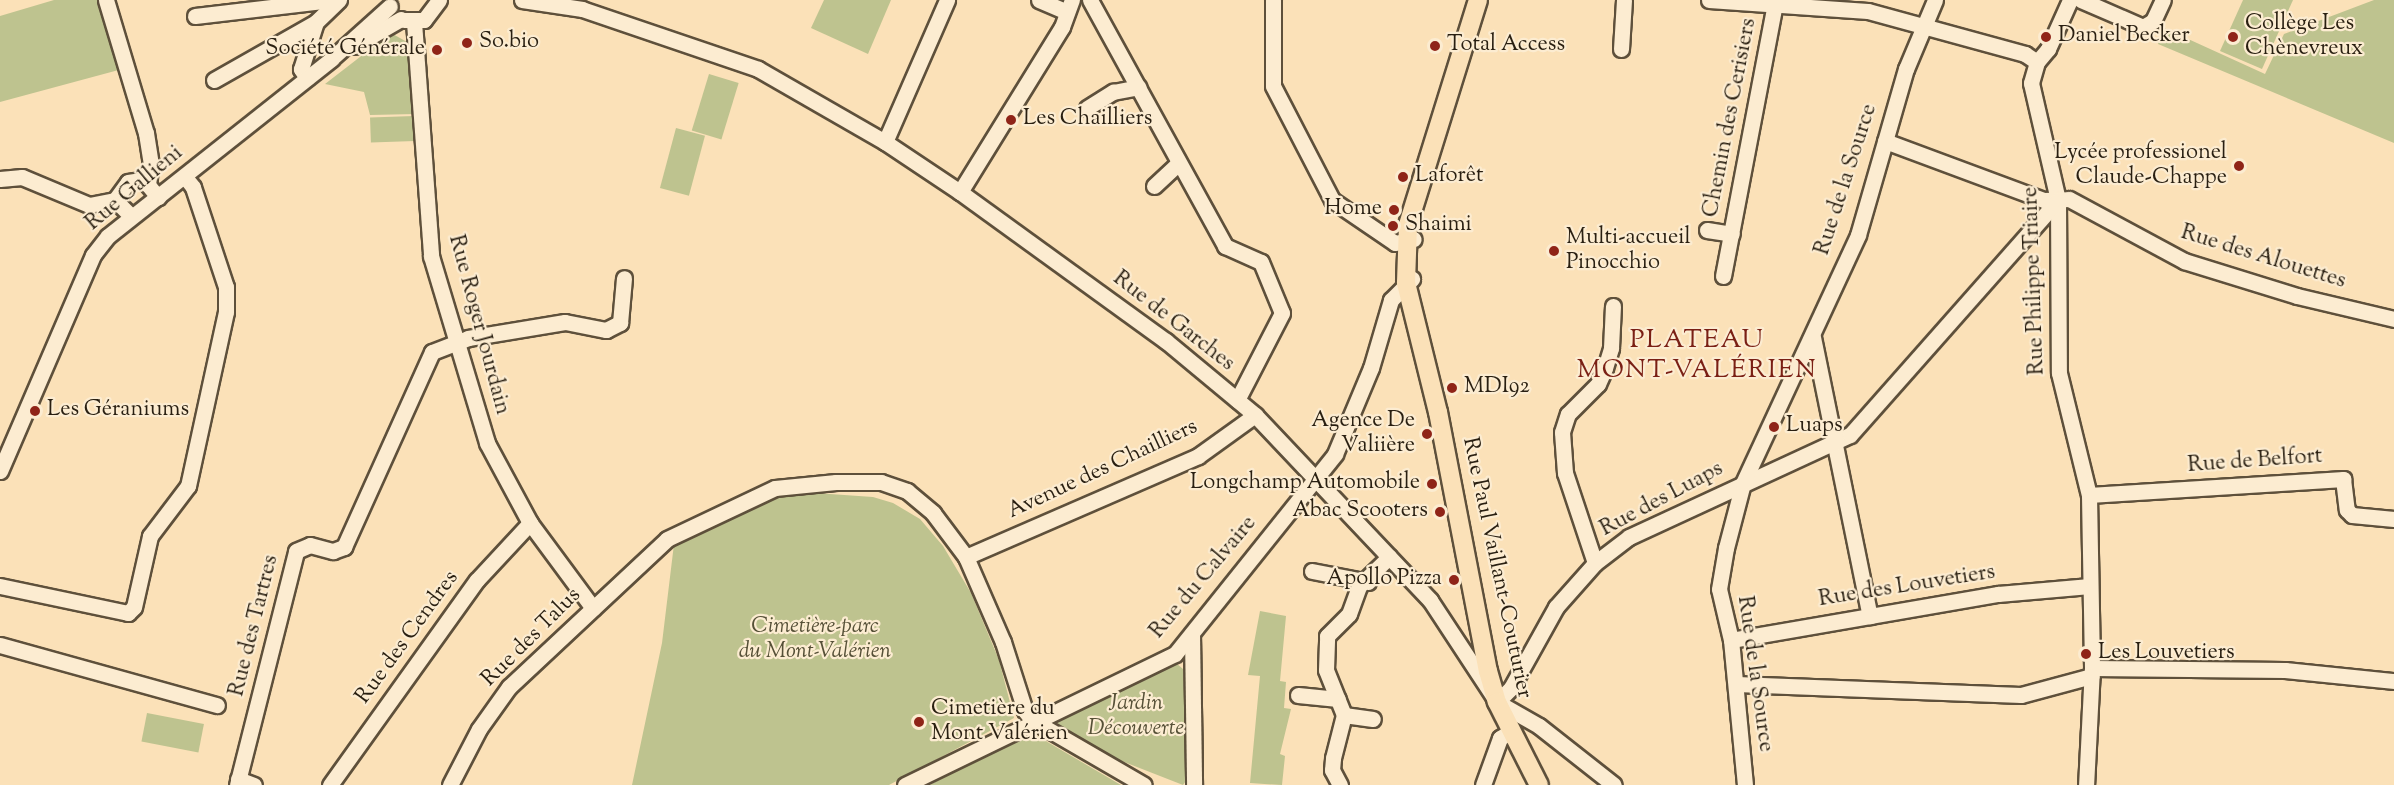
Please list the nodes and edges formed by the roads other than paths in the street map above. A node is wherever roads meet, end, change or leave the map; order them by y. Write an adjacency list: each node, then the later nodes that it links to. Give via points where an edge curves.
1 (106, 0): 36 (street, via 146,133 151,163)
2 (331, 0): 20 (street)
3 (339, 0): 22 (street)
4 (439, 0): 21 (street, Rue Gallieni, via 429,17)
5 (522, 0): 32 (street, Rue de Garches, via 582,9 746,64)
6 (947, 0): 32 (street)
7 (1039, 0): 19 (street)
8 (1090, 0): 29 (street)
9 (1273, 0): 45 (street, via 1273,86 1332,200 1395,243)
10 (1478, 0): 45 (main road, Rue Paul Vaillant-Couturier, via 1414,207)
11 (1624, 0): 24 (street)
12 (1709, 0): 18 (street)
13 (1935, 0): 23 (street, Rue de la Source)
14 (2070, 0): 26 (street, Rue Philippe Triaire, via 2048,50)
15 (2082, 0): 16 (street, via 2143,27 2153,21)
16 (2163, 0)
17 (389, 3): 21 (street); 25 (street, Rue Gallieni)
18 (1775, 4): 23 (street, via 1868,11); 44 (street, Chemin des Cerisiers)
19 (1069, 6): 38 (street, via 1062,27)
20 (195, 16)
21 (407, 20): 25 (street, Rue Gallieni); 52 (street, Rue Roger Jourdain, via 431,256)
22 (316, 22): 27 (street, via 301,69); 28 (street)
23 (1922, 28): 26 (street, via 2025,54); 31 (street, Rue de la Source)
24 (1621, 49)
25 (331, 59): 27 (street, Rue Gallieni)
26 (2037, 62): 40 (street, Rue Philippe Triaire, via 2031,83)
27 (307, 78): 34 (street, Rue Gallieni)
28 (214, 80)
29 (1139, 87): 30 (street, via 1113,92); 33 (street)
30 (1087, 108)
31 (1884, 141): 40 (street, Rue des Alouettes, via 2044,200); 51 (street, Rue de la Source, via 1858,234)
32 (885, 142): 38 (street, Rue de Garches)
33 (1178, 164): 37 (street); 53 (street, via 1225,246 1261,262 1282,313)
34 (185, 177): 39 (street, Rue Gallieni); 67 (street, via 193,187 226,287 226,312 188,486 150,536 134,607 128,613)
35 (0, 179): 41 (street, via 22,177 89,205)
36 (148, 179): 39 (street); 41 (street, via 128,182)
37 (1154, 186)
38 (960, 192): 53 (street, Rue de Garches, via 1166,341)
39 (158, 197): 42 (street, Rue Gallieni)
40 (2058, 200): 50 (street, Rue des Alouettes, via 2069,199 2184,261 2297,296); 55 (street, Rue des Luaps, via 1850,435); 59 (street, Rue Philippe Triaire, via 2059,373)
41 (115, 201): 42 (street)
42 (131, 216): 56 (street, Rue Gallieni, via 93,255)
43 (1707, 230): 44 (street)
44 (1732, 234): 46 (street, Chemin des Cerisiers)
45 (1410, 241): 48 (main road, Rue Paul Vaillant-Couturier)
46 (1723, 276)
47 (624, 278): 52 (street, via 620,323 606,330 565,322)
48 (1411, 280): 57 (street, Rue du Calvaire, via 1391,300 1355,411 1335,454); 79 (main road, Rue Paul Vaillant-Couturier)
49 (1613, 306): 64 (street, via 1611,348 1605,368 1598,384 1568,414 1562,432 1565,473)
50 (2394, 319)
51 (1813, 337): 55 (street); 58 (street, Rue de la Source)
52 (458, 342): 61 (street, Rue Roger Jourdain, via 487,443); 85 (street, Rue des Tartres, via 432,352 344,547 333,552 310,545 296,551)
53 (1237, 400): 54 (street, Rue de Garches)
54 (1255, 415): 57 (street, Rue de Garches); 62 (street, Avenue des Chailliers, via 1198,456)
55 (1836, 442): 58 (street, Rue des Luaps); 70 (street)
56 (0, 471)
57 (1316, 479): 63 (street, Rue de Garches); 73 (street, Rue du Calvaire, via 1192,631)
58 (1743, 483): 64 (street, Rue des Luaps, via 1629,537); 71 (street, Rue de la Source, via 1719,589)
59 (2089, 495): 60 (street, Rue de Belfort, via 2343,479 2347,510 2352,515); 68 (street, Rue Philippe Triaire)
60 (2394, 519)
61 (530, 523): 69 (street, Rue Roger Jourdain); 87 (street, Rue des Cendres, via 477,580)
62 (966, 557): 69 (street, Rue des Talus, via 933,513 907,491 880,482 775,488 667,539); 83 (street, Rue des Talus, via 1003,642 1020,704)
63 (1389, 557): 66 (street); 79 (street, Rue de Garches, via 1430,600)
64 (1595, 562): 79 (street, Rue des Luaps, via 1556,607 1511,688)
65 (1312, 571): 66 (street)
66 (1368, 582): 78 (street, via 1359,586 1349,614 1327,636 1326,670)
67 (0, 586)
68 (2090, 586): 70 (street, Rue des Louvetiers, via 1998,594); 74 (street, Rue Philippe Triaire)
69 (592, 608): 88 (street, Rue des Talus, via 509,687 479,729)
70 (1870, 616): 71 (street, Rue des Louvetiers)
71 (1731, 640): 76 (street, Rue de la Source)
72 (0, 645): 80 (street)
73 (1182, 656): 83 (street, Rue du Calvaire); 91 (street)
74 (2092, 672): 75 (street, via 2284,670); 76 (street, via 2021,695); 97 (street, Rue Philippe Triaire)
75 (2394, 681)
76 (1736, 684): 96 (street, Rue de la Source)
77 (1298, 695): 78 (street)
78 (1338, 699): 81 (street)
79 (1497, 702): 84 (main road, Rue Paul Vaillant-Couturier); 95 (street, via 1539,726)
80 (217, 705)
81 (1344, 715): 82 (street); 92 (street, via 1332,770)
82 (1373, 719)
83 (1032, 720): 89 (street, Rue du Calvaire); 90 (street)
84 (1511, 731): 93 (street, via 1500,738); 94 (main road, Rue Paul Vaillant-Couturier)
85 (238, 782): 86 (street)
86 (254, 785)
87 (330, 785)
88 (450, 785)
89 (905, 785)
90 (1144, 785)
91 (1194, 785)
92 (1340, 785)
93 (1484, 785)
94 (1539, 785)
95 (1614, 785)
96 (1745, 785)
97 (2086, 785)

